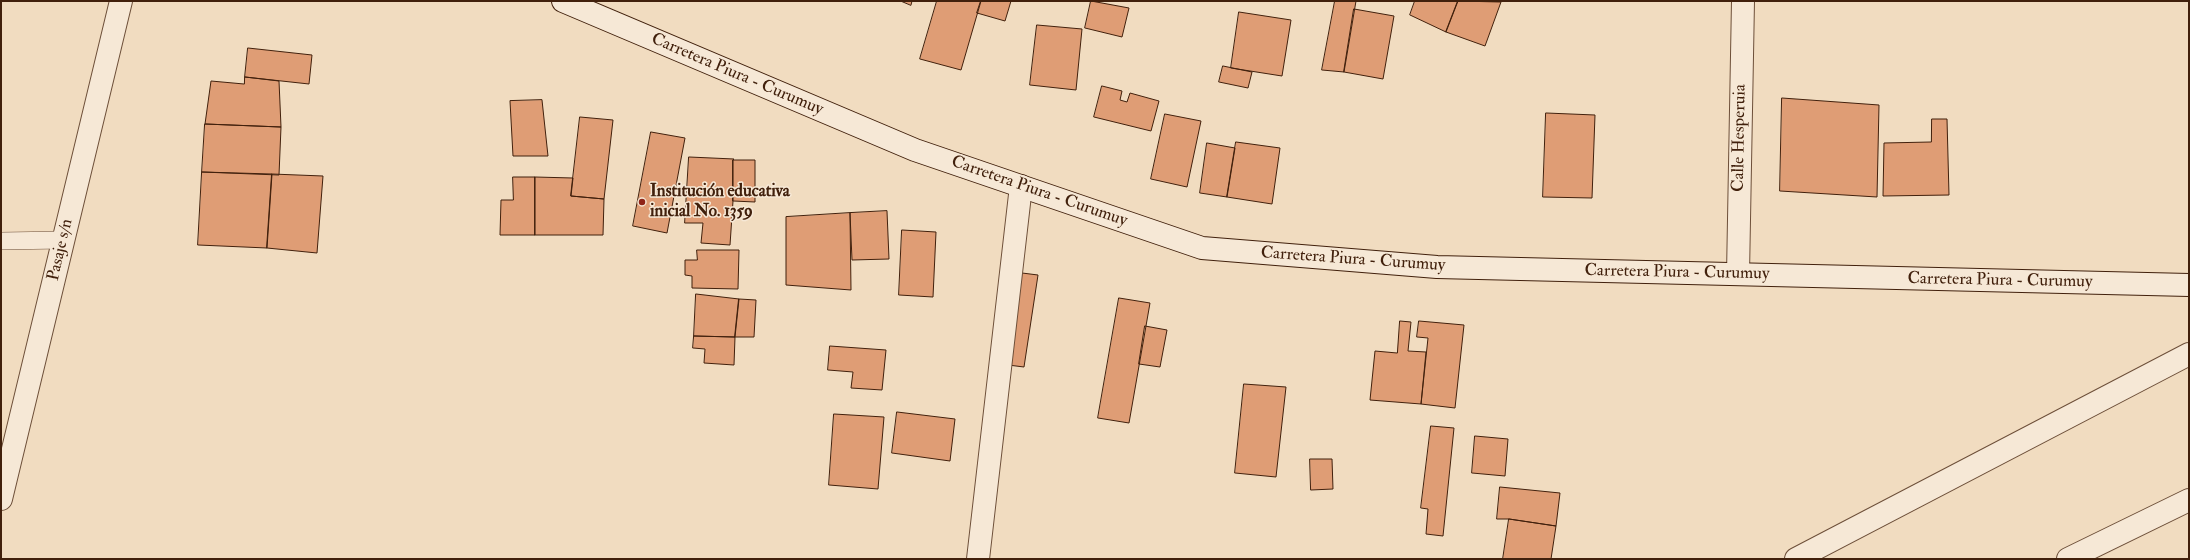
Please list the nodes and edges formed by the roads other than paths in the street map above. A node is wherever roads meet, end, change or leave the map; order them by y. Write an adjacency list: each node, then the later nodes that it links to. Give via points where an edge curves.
1 (121, 1): 5 (street, Pasaje s/n)
2 (564, 1): 4 (street, Carretera Piura - Curumuy, via 915,150)
3 (1743, 1): 7 (street, Calle Hesperuia)
4 (1021, 186): 7 (street, Carretera Piura - Curumuy, via 1202,248 1437,267); 12 (street)
5 (63, 240): 6 (lane); 10 (street, Pasaje s/n)
6 (1, 241)
7 (1738, 274): 8 (street, Carretera Piura - Curumuy)
8 (2189, 285)
9 (2189, 354): 13 (street)
10 (1, 499)
11 (2189, 500): 14 (street)
12 (978, 559)
13 (1796, 559)
14 (2068, 559)

